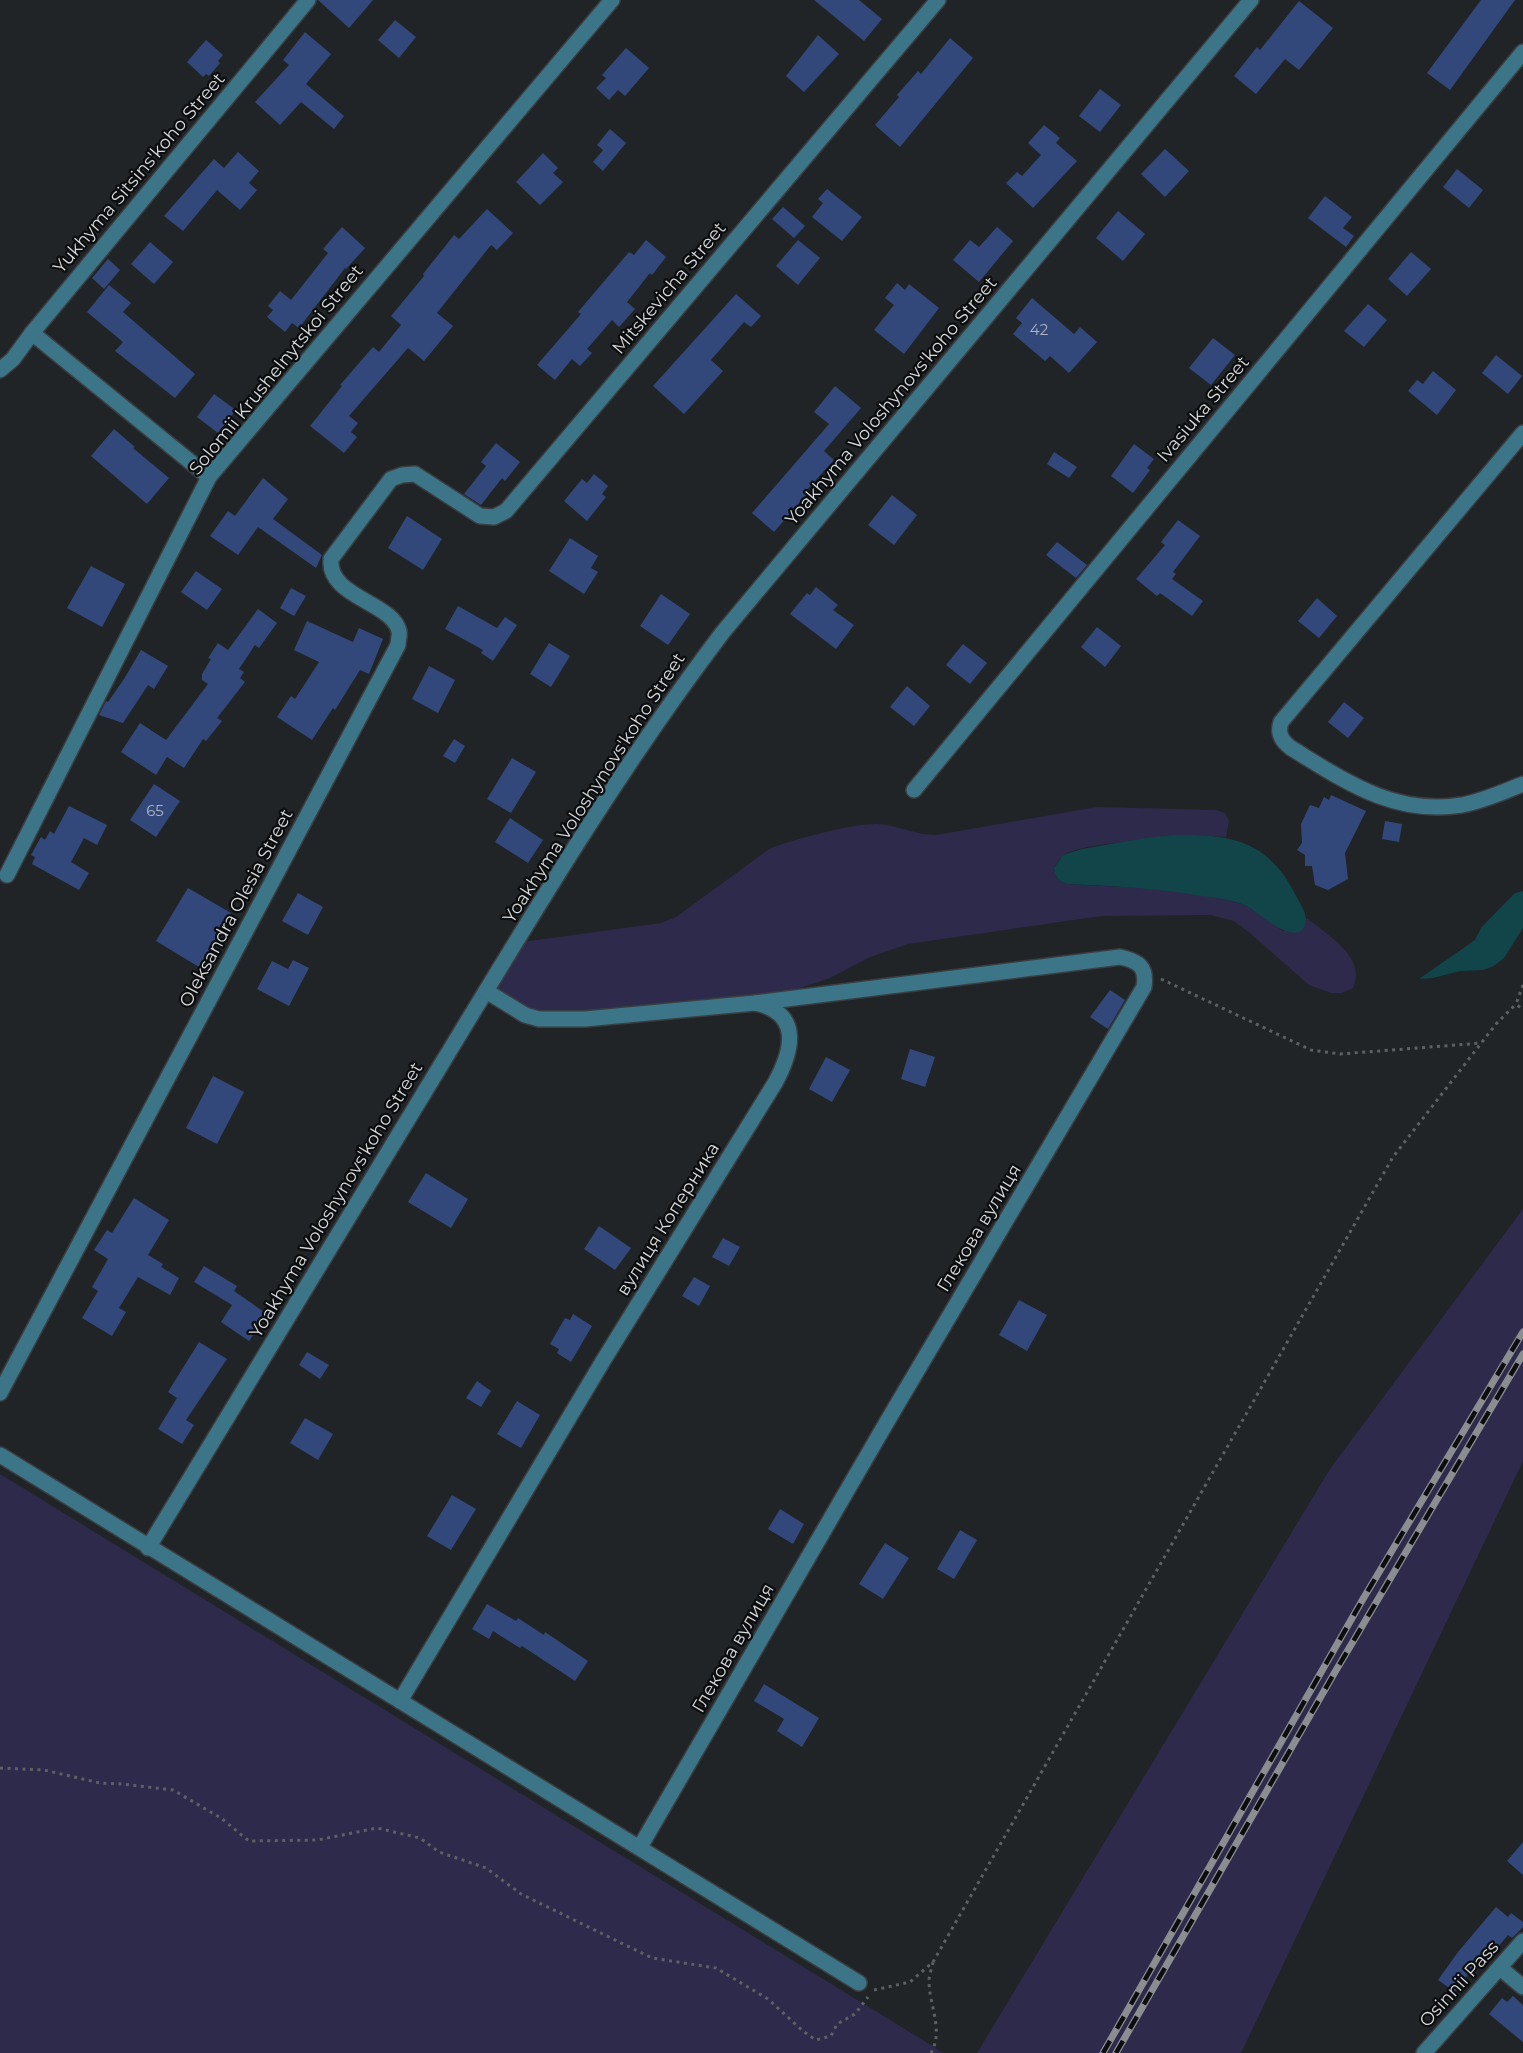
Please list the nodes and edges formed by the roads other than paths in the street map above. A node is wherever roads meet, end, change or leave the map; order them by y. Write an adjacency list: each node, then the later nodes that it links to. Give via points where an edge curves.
1 (308, 0): 6 (street, Yukhyma Sitsins'koho Street)
2 (612, 0): 10 (street, Solomii Krushelnytskoi Street)
3 (938, 0): 9 (street, Mitskevicha Street, via 506,511 494,517 480,516 415,474)
4 (1251, 0): 14 (street, Yoakhyma Voloshynovs'koho Street, via 723,632 646,737)
5 (1521, 58): 12 (street, Ivasiuka Street)
6 (32, 333): 7 (street, Yukhyma Sitsins'koho Street); 10 (street)
7 (0, 370)
8 (1523, 433): 11 (street, via 1281,722 1279,732 1291,748 1353,786 1384,798 1423,806 1452,806 1483,800)
9 (402, 475): 16 (street, Oleksandra Olesia Street, via 391,479 330,559 335,580 392,619 399,631 398,645)
10 (209, 477): 13 (street, Solomii Krushelnytskoi Street)
11 (1523, 784)
12 (914, 789)
13 (7, 874)
14 (486, 991): 15 (street, via 525,1016 539,1019 585,1019); 18 (street, Yoakhyma Voloshynovs'koho Street)
15 (755, 1003): 19 (street, вулиця Коперника, via 773,1009 786,1024 790,1038 784,1066); 20 (street, Глекова вулиця, via 1120,957 1138,964 1146,977 1144,987)
16 (0, 1393)
17 (0, 1455): 18 (street)
18 (148, 1548): 19 (street)
19 (400, 1701): 20 (street)
20 (640, 1847): 23 (street)
21 (1523, 1941): 22 (street, Osinnii Pass)
22 (1500, 1968): 24 (street); 25 (street, Osinnii Pass)
23 (866, 1987)
24 (1523, 1987)
25 (1424, 2053)

